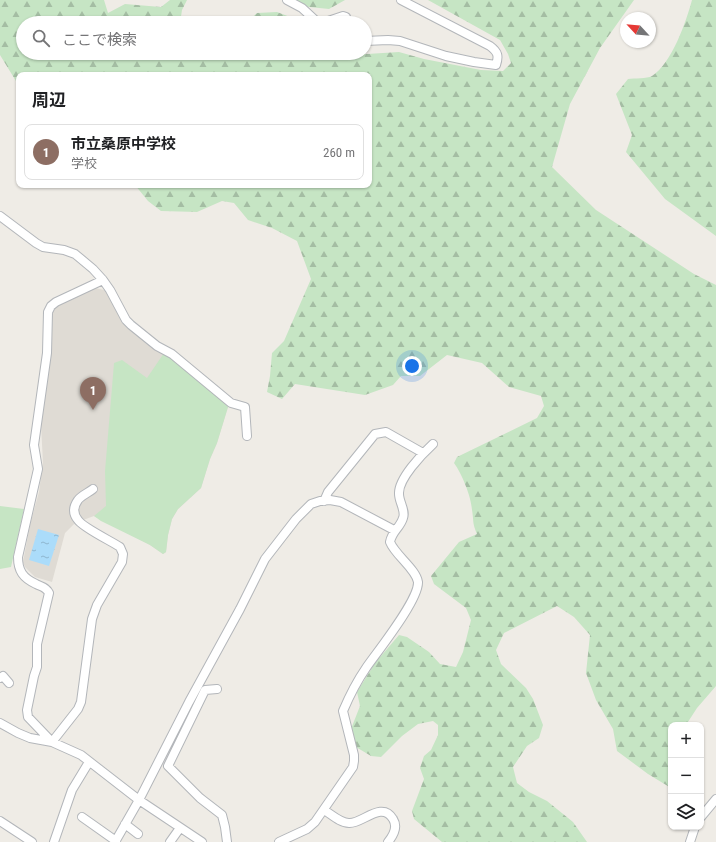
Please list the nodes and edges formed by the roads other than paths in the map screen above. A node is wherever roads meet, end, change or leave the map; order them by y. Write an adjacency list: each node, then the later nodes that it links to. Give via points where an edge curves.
1 (287, 0): 3 (street)
2 (401, 0): 4 (street, via 496,50 496,64 446,56 400,41)
3 (311, 16)
4 (372, 41)
5 (0, 216): 6 (street, via 43,247 75,254)
6 (103, 280): 7 (street, via 131,325 172,354 231,402 246,407); 17 (street, via 56,302 48,312 47,353 34,444 38,469 18,557 18,567 26,577 46,588 49,593 37,644 37,667 26,710 28,717)
7 (247, 436)
8 (433, 444): 9 (street)
9 (424, 453): 11 (street, via 386,432 375,434 328,492); 12 (street, via 401,483 399,495 404,518)
10 (93, 489): 17 (street, via 77,501 74,514 78,522 120,547 123,554 122,562 92,619 81,702)
11 (324, 501): 12 (street, via 341,502); 20 (street, via 311,504 265,559)
12 (394, 530): 21 (street, via 390,542 415,576 418,582 416,590 392,634 366,669 343,711 354,761 353,767)
13 (0, 678): 14 (street, via 3,676)
14 (9, 683)
15 (217, 689): 34 (street, via 206,690 168,766 200,798 222,815)
16 (0, 723): 17 (street, via 30,738)
17 (52, 742): 18 (street)
18 (89, 762): 20 (street); 30 (street, via 72,790)
19 (716, 799): 22 (street)
20 (139, 800): 25 (street); 26 (street)
21 (324, 810): 35 (street, via 307,828); 36 (street, via 349,823 383,812 393,819 395,825)
22 (704, 813)
23 (82, 817): 31 (street)
24 (0, 821): 29 (street)
25 (125, 824): 28 (street); 31 (street)
26 (180, 828): 32 (street); 33 (street)
27 (694, 830): 37 (street)
28 (138, 834)
29 (29, 837)
30 (54, 842)
31 (116, 842)
32 (170, 842)
33 (202, 842)
34 (227, 842)
35 (279, 842)
36 (388, 842)
37 (690, 842)

